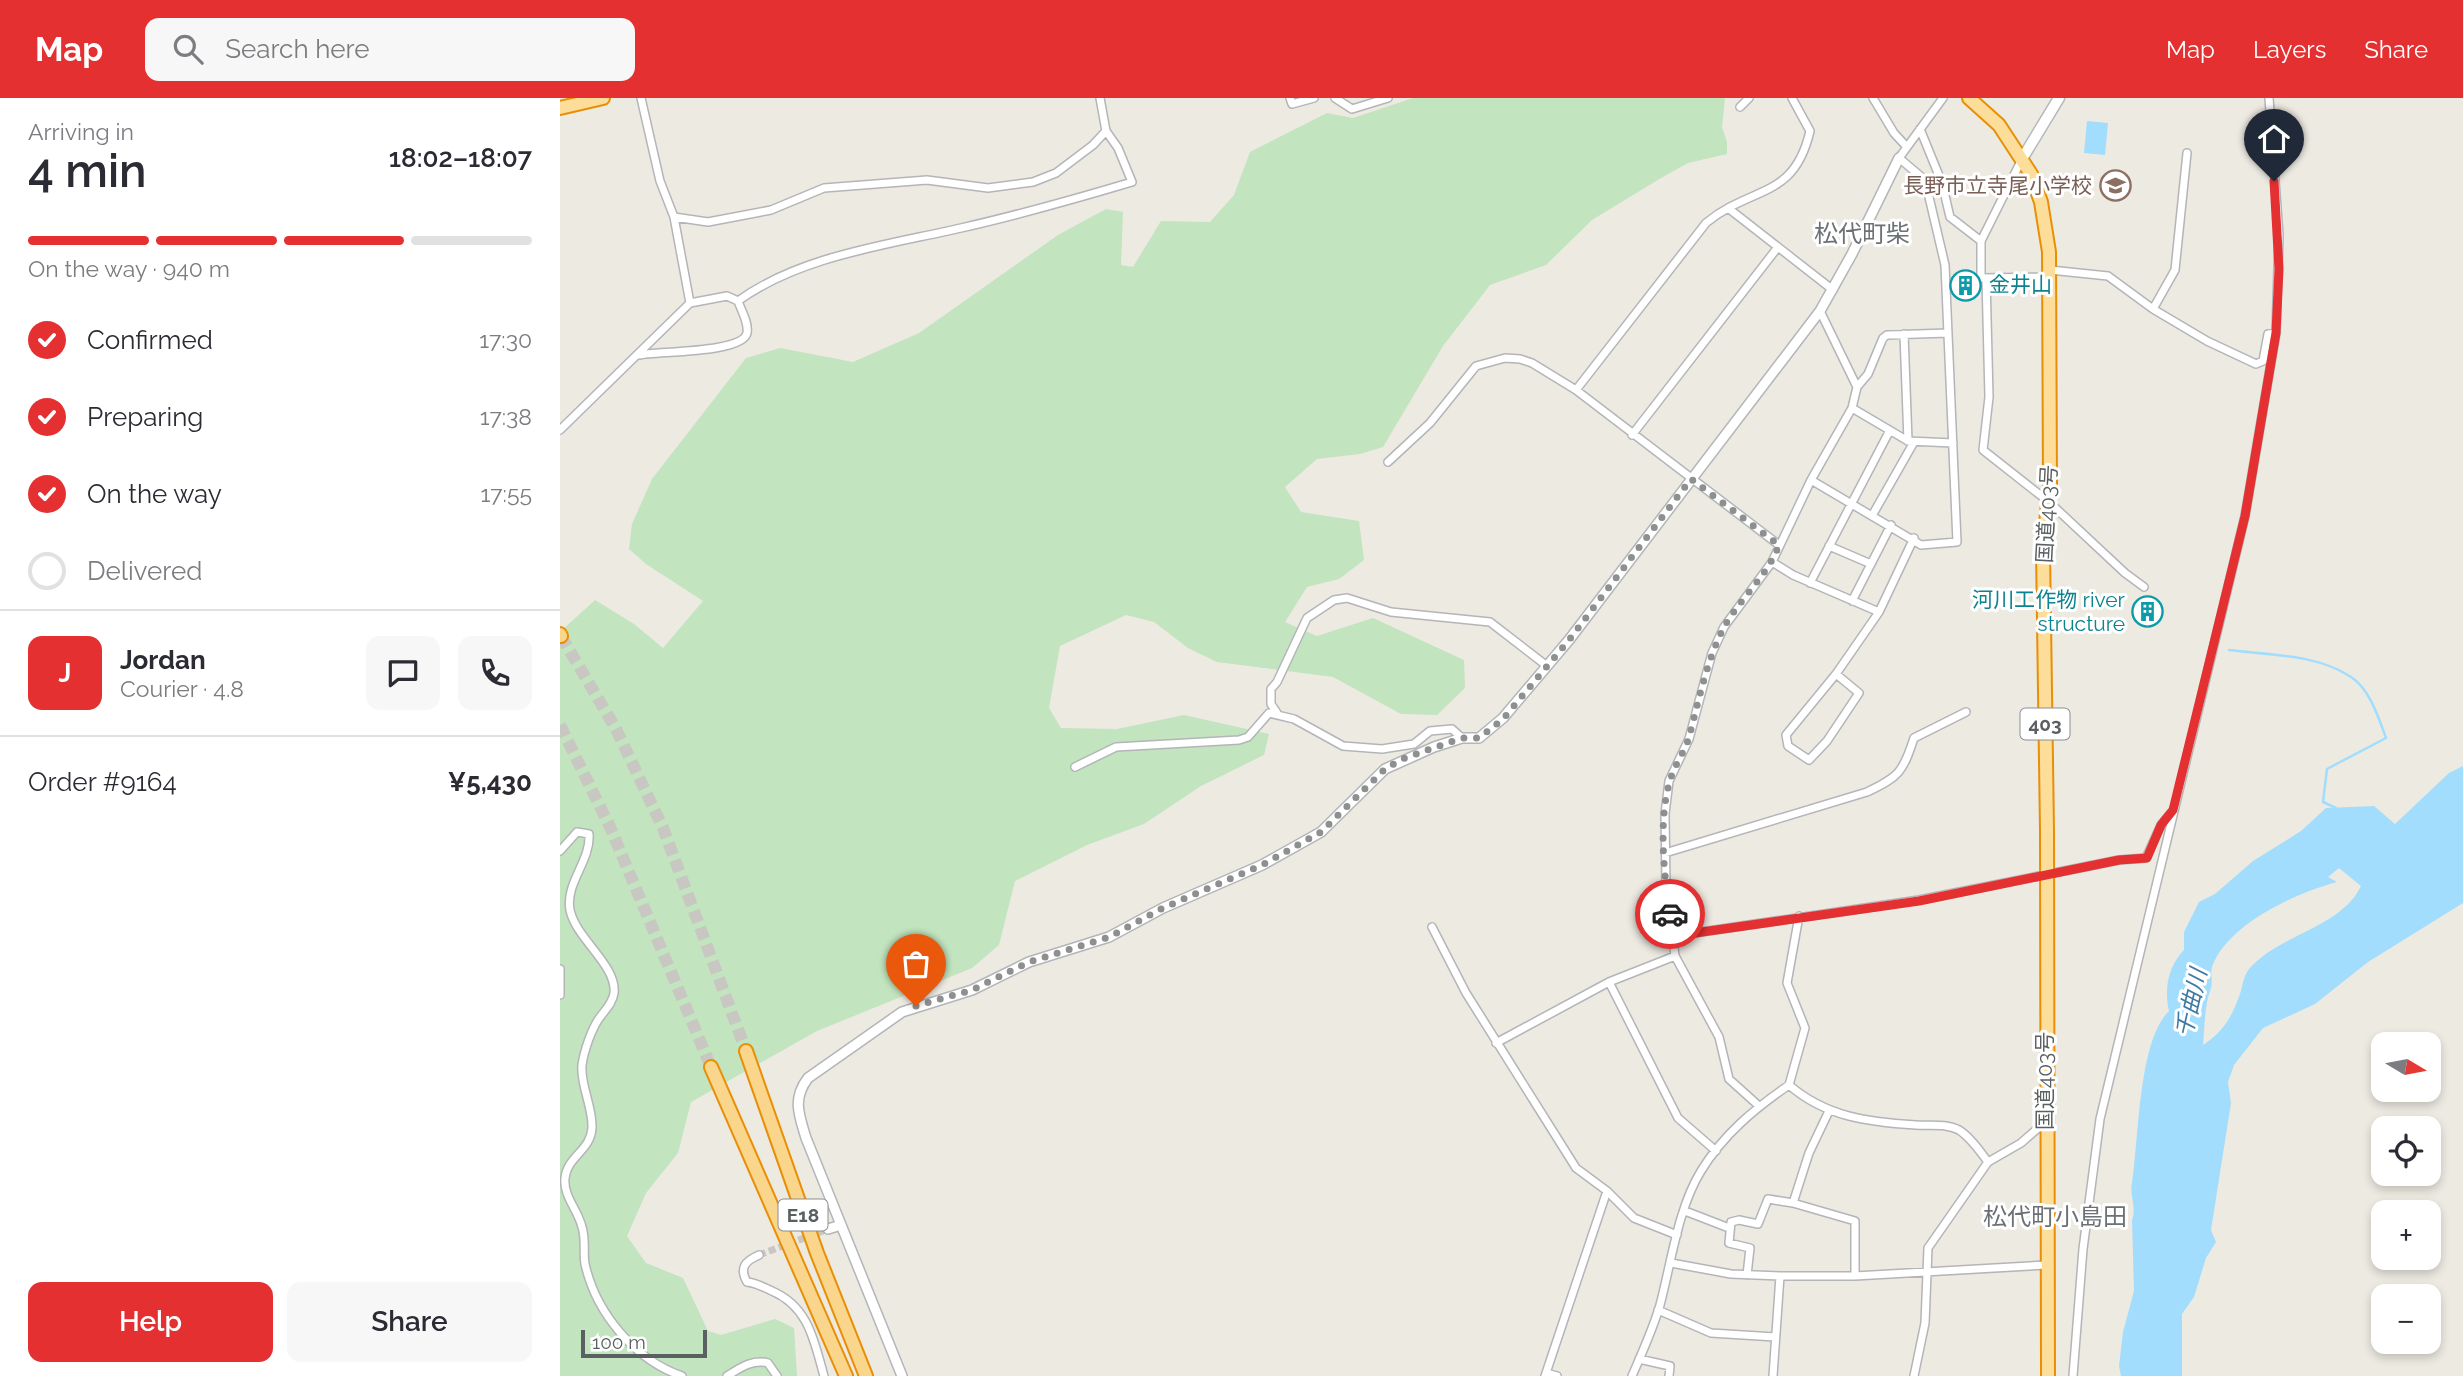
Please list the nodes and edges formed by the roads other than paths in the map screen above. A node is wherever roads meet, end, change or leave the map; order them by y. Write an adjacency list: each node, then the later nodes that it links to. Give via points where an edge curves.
1 (603, 98): 16 (highway)
2 (641, 98): 24 (street, via 660,181)
3 (1100, 98): 18 (street)
4 (1290, 98): 5 (street, via 1292,104)
5 (1314, 98)
6 (1335, 98): 7 (street, via 1352,109)
7 (1388, 98)
8 (1749, 98): 15 (street)
9 (1792, 98): 23 (street, via 1810,131 1793,173 1780,184)
10 (1873, 98): 19 (street)
11 (1943, 98): 17 (street)
12 (1969, 98): 22 (highway, 国道403号 / 403, via 1999,125)
13 (2059, 98): 22 (main road)
14 (2269, 98): 35 (street, via 2279,235)
15 (1740, 107)
16 (560, 108)
17 (1920, 129): 19 (street); 25 (street, via 1950,217)
18 (1105, 131): 24 (street, via 1056,173 1033,181 988,188 927,180 824,188 771,210 708,222); 30 (street, via 1118,148 1132,182 826,261 765,281)
19 (1906, 146): 21 (street)
20 (2187, 153): 32 (street, via 2175,270)
21 (1899, 158): 29 (street); 34 (street, via 1923,175 1928,188 1945,265)
22 (2022, 159): 25 (street); 27 (highway, 国道403号 / 403, via 2043,209)
23 (1728, 208): 26 (street); 39 (street, via 1706,223)
24 (674, 217): 31 (street)
25 (1981, 241): 28 (street, via 1981,278)
26 (1778, 247): 29 (street); 43 (street)
27 (2050, 273): 28 (street); 32 (street, via 2108,276); 50 (highway, 国道403号 / 403)
28 (1986, 278): 50 (street, via 1989,384 1983,450)
29 (1833, 290): 33 (street)
30 (738, 302): 31 (street, via 727,296); 37 (street, via 747,329 739,343)
31 (690, 303): 37 (street)
32 (2153, 309): 35 (street, via 2256,364 2263,361 2269,334)
33 (1820, 311): 38 (street); 47 (street)
34 (1948, 333): 36 (street); 45 (street)
35 (2276, 333): 68 (street, via 2245,516)
36 (1904, 334): 38 (street, via 1883,338 1868,374); 44 (street)
37 (638, 356): 41 (street)
38 (1857, 387): 40 (street)
39 (1576, 390): 43 (street); 46 (street, via 1520,359 1476,366 1430,423)
40 (1852, 408): 42 (street); 48 (street)
41 (560, 430)
42 (1889, 432): 44 (street); 49 (street)
43 (1632, 435): 47 (street)
44 (1911, 442): 45 (street); 51 (street)
45 (1953, 443): 53 (street, via 1957,542 1921,545)
46 (1388, 462)
47 (1691, 479): 54 (street); 62 (street)
48 (1811, 480): 49 (street); 54 (street)
49 (1852, 501): 51 (street); 55 (street)
50 (2049, 502): 59 (street); 71 (highway, 国道403号 / 403, via 2043,551)
51 (1873, 514): 52 (street)
52 (1891, 525): 53 (street); 57 (street)
53 (1914, 538): 61 (street)
54 (1779, 545): 56 (street)
55 (1829, 546): 57 (street); 58 (street)
56 (1773, 562): 58 (street); 70 (street, via 1724,626 1712,653 1689,740 1669,781)
57 (1871, 564): 60 (street)
58 (1811, 583): 60 (street)
59 (2144, 587)
60 (1852, 601): 61 (street)
61 (1878, 612): 63 (street)
62 (1547, 666): 65 (street, via 1490,622 1391,612 1347,598 1334,600 1307,618 1271,689 1271,704); 66 (street, via 1503,719 1479,738)
63 (1836, 674): 63 (street, via 1786,735 1788,746 1809,760 1859,693)
64 (1966, 712): 70 (street, via 1914,738 1903,770 1867,792)
65 (1278, 713): 66 (street, via 1343,746 1382,749 1414,744 1430,731 1452,729); 67 (street, via 1269,713 1248,737 1239,740 1116,747)
66 (1462, 738): 91 (street, via 1385,769 1321,832 1262,865 1109,937 1029,962 972,990 902,1012 825,1063 800,1089 798,1110)
67 (1075, 767)
68 (2173, 810): 71 (street, via 2147,858); 119 (street, via 2100,1119)
69 (560, 851): 106 (street, via 577,832 589,834 570,909 580,933 614,982 614,996 597,1021 582,1067 592,1129 589,1142 565,1176 566,1194 583,1229 585,1263 601,1301 633,1348 659,1368)
70 (1665, 853): 74 (street)
71 (2046, 875): 72 (street, via 1919,901); 85 (highway, 国道403号 / 403)
72 (1800, 916): 74 (street); 82 (street, via 1787,983 1805,1028)
73 (1432, 927): 79 (street)
74 (1674, 936): 75 (street)
75 (1675, 956): 77 (street); 83 (street, via 1719,1037 1729,1079)
76 (560, 969): 78 (street)
77 (1609, 982): 79 (street); 86 (street, via 1678,1118)
78 (560, 995)
79 (1496, 1043): 88 (street, via 1576,1168)
80 (746, 1051): 111 (highway, E18)
81 (710, 1067): 110 (highway, E18)
82 (1789, 1085): 83 (street); 84 (street, via 1809,1103)
83 (1759, 1106): 86 (street)
84 (1829, 1111): 87 (street, via 1880,1123 1946,1125 1966,1136); 89 (street)
85 (2045, 1122): 87 (street); 97 (highway, 国道403号 / 403)
86 (1716, 1151): 90 (street, via 1700,1173)
87 (1988, 1162): 98 (street, via 1928,1248)
88 (1607, 1191): 94 (street, via 1634,1218); 105 (street)
89 (1793, 1203): 92 (street, via 1768,1199 1758,1224 1739,1220 1731,1222); 101 (street, via 1855,1221)
90 (1685, 1211): 92 (street); 94 (street)
91 (841, 1225): 93 (street); 112 (street)
92 (1730, 1228): 99 (street, via 1729,1243 1750,1248)
93 (828, 1229)
94 (1677, 1235): 96 (street)
95 (758, 1255): 109 (street, via 748,1259 743,1275 747,1282 778,1293 799,1308)
96 (1671, 1263): 99 (street); 102 (street)
97 (2046, 1265): 98 (street); 118 (highway, 国道403号 / 403)
98 (1927, 1272): 101 (street); 117 (street, via 1925,1323)
99 (1746, 1275): 100 (street)
100 (1780, 1276): 101 (street); 103 (street)
101 (1855, 1276)
102 (1658, 1310): 103 (street, via 1712,1333); 104 (street)
103 (1775, 1337): 116 (street)
104 (1639, 1359): 114 (street); 115 (street, via 1670,1366)
105 (1546, 1375): 113 (street)
106 (682, 1376)
107 (727, 1376): 108 (street, via 760,1361 768,1363)
108 (777, 1376)
109 (824, 1376)
110 (846, 1376)
111 (866, 1376)
112 (902, 1376)
113 (1557, 1376)
114 (1632, 1376)
115 (1669, 1376)
116 (1773, 1376)
117 (1914, 1376)
118 (2048, 1376)
119 (2073, 1376)

